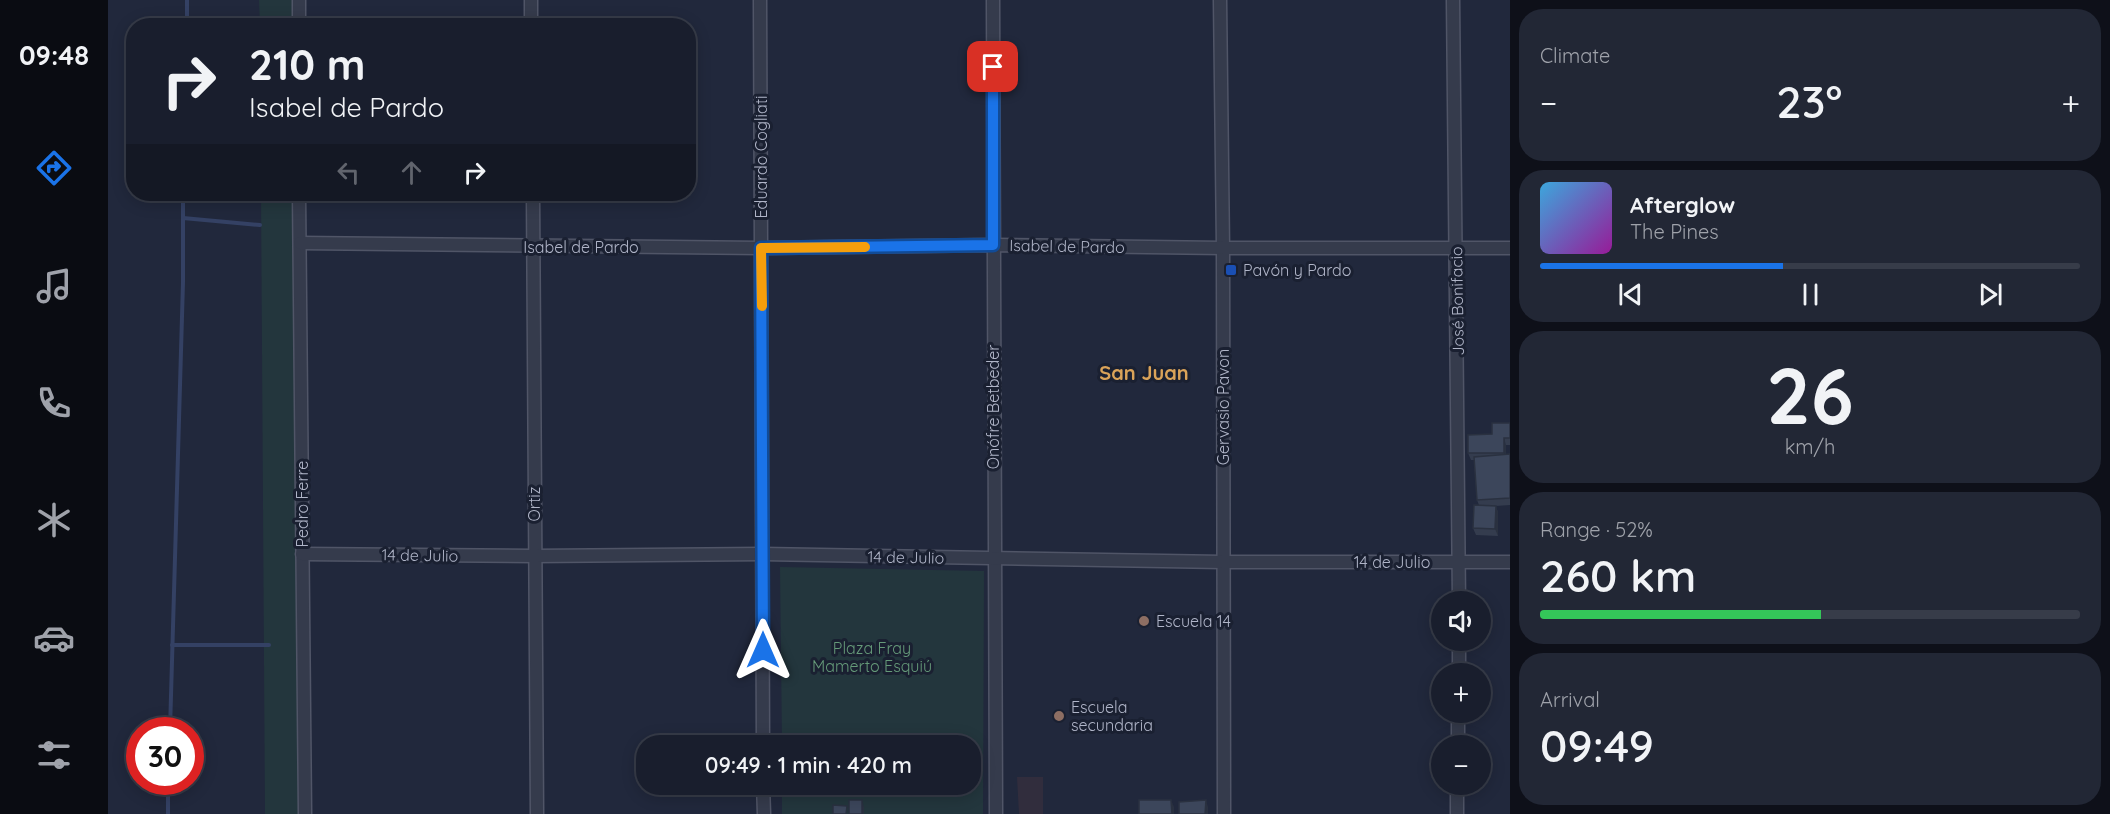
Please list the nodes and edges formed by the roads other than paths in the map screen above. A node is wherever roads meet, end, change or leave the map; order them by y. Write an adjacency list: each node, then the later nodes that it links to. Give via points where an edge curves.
1 (299, 0): 7 (street)
2 (531, 0): 8 (street)
3 (760, 0): 14 (street, Eduardo Cogliati)
4 (993, 0): 12 (street, Onófre Betbeder)
5 (1220, 0): 15 (street, Gervasio Pavon)
6 (1453, 0): 16 (street, José Bonifacio)
7 (299, 18)
8 (531, 18)
9 (300, 201): 11 (street, Pedro Ferre)
10 (533, 201): 13 (street, Ortiz)
11 (300, 243): 13 (street, Isabel de Pardo); 18 (street, Pedro Ferre)
12 (993, 245): 14 (street, Isabel de Pardo); 15 (street, Isabel de Pardo); 21 (street, Onófre Betbeder)
13 (534, 247): 14 (street, Isabel de Pardo); 20 (street, Ortiz)
14 (761, 248): 19 (street, Eduardo Cogliati)
15 (1223, 248): 16 (street, Isabel de Pardo); 22 (street, Gervasio Pavon)
16 (1457, 248): 17 (street, Isabel de Pardo); 23 (street, José Bonifacio)
17 (1510, 248)
18 (302, 554): 20 (street, 14 de Julio); 29 (street, Pedro Ferre)
19 (763, 555): 20 (street, 14 de Julio); 21 (street, 14 de Julio); 26 (street, Eduardo Cogliati)
20 (534, 556): 30 (street, Ortiz)
21 (994, 558): 22 (street, 14 de Julio); 32 (street, Onófre Betbeder)
22 (1222, 562): 23 (street, 14 de Julio); 33 (street, Gervasio Pavon)
23 (1460, 562): 24 (street, 14 de Julio); 25 (street, José Bonifacio)
24 (1510, 562)
25 (1459, 591)
26 (763, 735)
27 (764, 795): 31 (street)
28 (1457, 795): 34 (street)
29 (305, 814)
30 (537, 814)
31 (764, 814)
32 (996, 814)
33 (1224, 814)
34 (1457, 814)

